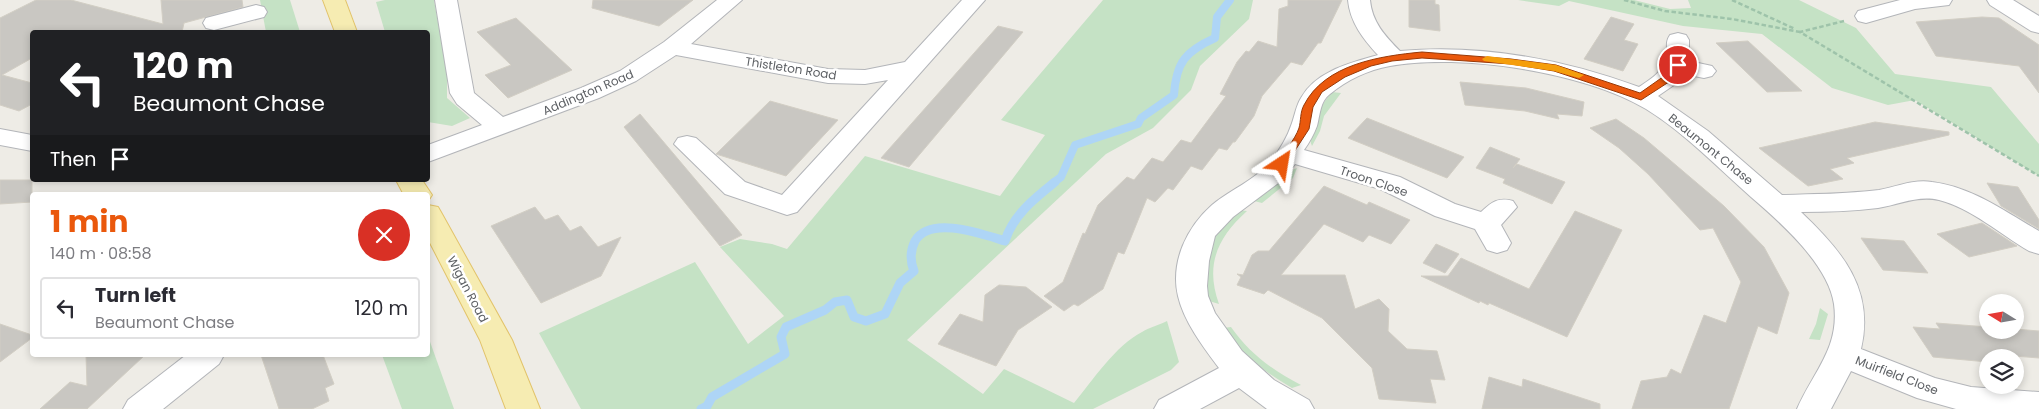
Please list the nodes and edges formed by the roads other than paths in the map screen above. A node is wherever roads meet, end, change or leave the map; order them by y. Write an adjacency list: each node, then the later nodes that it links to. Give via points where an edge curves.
1 (334, 0): 14 (main road)
2 (446, 0): 22 (street, via 462,93)
3 (731, 0): 16 (street, Addington Road)
4 (974, 0): 19 (street)
5 (1359, 0): 17 (street, via 1365,24)
6 (1941, 0): 8 (street)
7 (1998, 0): 13 (street)
8 (1893, 8): 10 (street); 11 (street)
9 (255, 15): 12 (street)
10 (1866, 16)
11 (1915, 20)
12 (214, 24)
13 (2039, 26)
14 (345, 30)
15 (1678, 40): 18 (street)
16 (672, 48): 19 (street, Thistleton Road, via 828,76 865,77); 22 (street, Addington Road, via 610,85)
17 (1392, 58): 21 (street, Beaumont Chase, via 1449,56 1556,68); 27 (street, Beaumont Chase, via 1368,63 1318,90 1308,107 1304,129)
18 (1678, 65): 20 (street); 21 (street, via 1671,76)
19 (911, 68): 25 (street, via 787,206 735,188)
20 (1704, 71)
21 (1641, 97): 28 (street, Beaumont Chase, via 1671,116)
22 (500, 127): 26 (street, Addington Road)
23 (0, 137): 24 (street)
24 (30, 142)
25 (687, 144)
26 (430, 153)
27 (1288, 154): 30 (street, Troon Close, via 1390,184 1444,210); 35 (street, Beaumont Chase, via 1275,174 1216,218 1199,239 1192,268 1194,298 1200,313)
28 (1778, 204): 31 (street, via 1878,199 1909,184 1953,196 1977,207); 32 (street, Beaumont Chase, via 1811,239 1836,273 1847,295 1850,317)
29 (430, 218): 34 (main road, Wigan Road, via 496,340)
30 (1495, 224)
31 (2039, 244)
32 (1844, 355): 36 (street, Muirfield Close, via 1929,389 1971,400); 42 (street, Beaumont Chase)
33 (205, 357): 37 (street)
34 (506, 366): 38 (main road, Wigan Road); 39 (main road, Wigan Road)
35 (1241, 372): 40 (street); 41 (street, Beaumont Chase, via 1282,403)
36 (2039, 405)
37 (140, 409)
38 (507, 409)
39 (523, 409)
40 (1171, 409)
41 (1297, 409)
42 (1814, 409)

